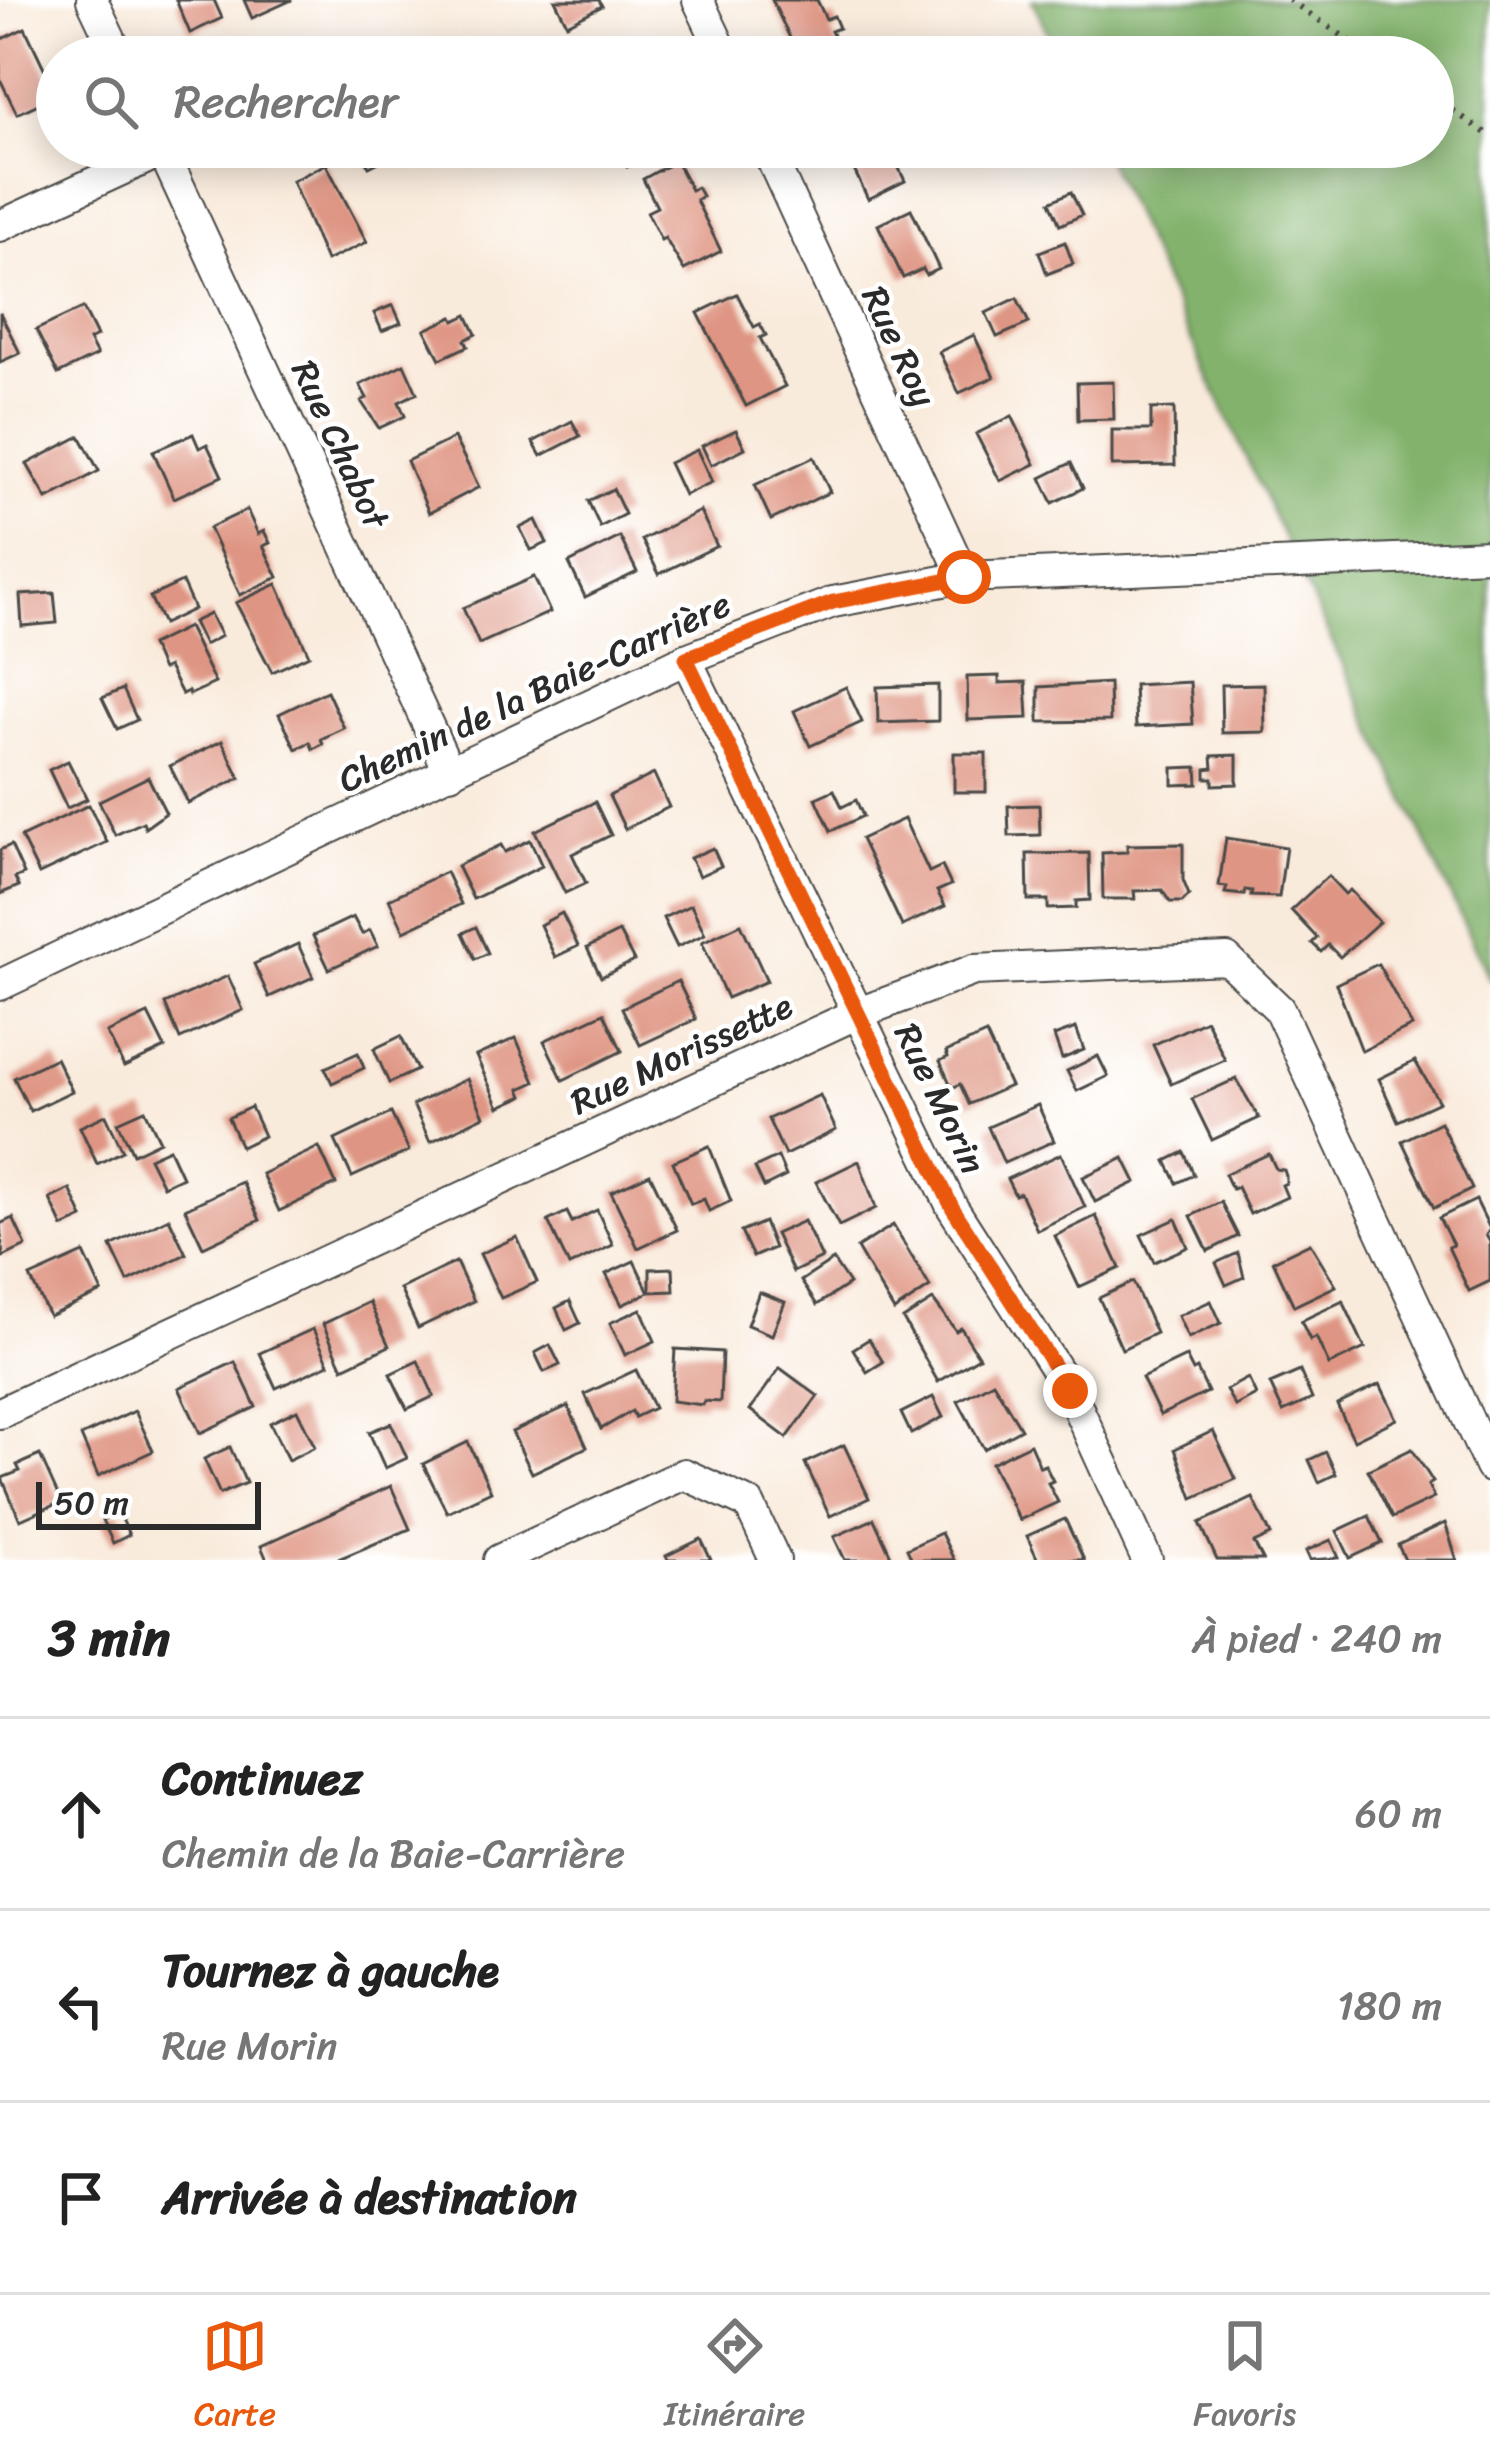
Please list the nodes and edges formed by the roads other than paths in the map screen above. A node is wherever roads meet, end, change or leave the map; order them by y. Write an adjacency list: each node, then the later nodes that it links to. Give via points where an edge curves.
1 (92, 0): 3 (street)
2 (698, 0): 4 (street)
3 (108, 36)
4 (714, 36)
5 (122, 168): 8 (street)
6 (171, 168): 12 (street, Rue Chabot)
7 (776, 168): 10 (street, Rue Roy)
8 (0, 226)
9 (1490, 555): 10 (street, Chemin de la Baie-Carrière)
10 (964, 577): 11 (street, Chemin de la Baie-Carrière, via 833,602)
11 (686, 658): 12 (street, Chemin de la Baie-Carrière); 14 (street, Rue Morin)
12 (450, 773): 13 (street, Chemin de la Baie-Carrière)
13 (0, 985)
14 (856, 1014): 15 (street, Rue Morissette); 16 (street, Rue Morissette, via 974,970 1227,959 1279,1010); 19 (street, Rue Morin, via 952,1207 1070,1391)
15 (0, 1413)
16 (1490, 1467)
17 (499, 1560): 18 (street, via 684,1474 749,1504)
18 (775, 1560)
19 (1147, 1560)

